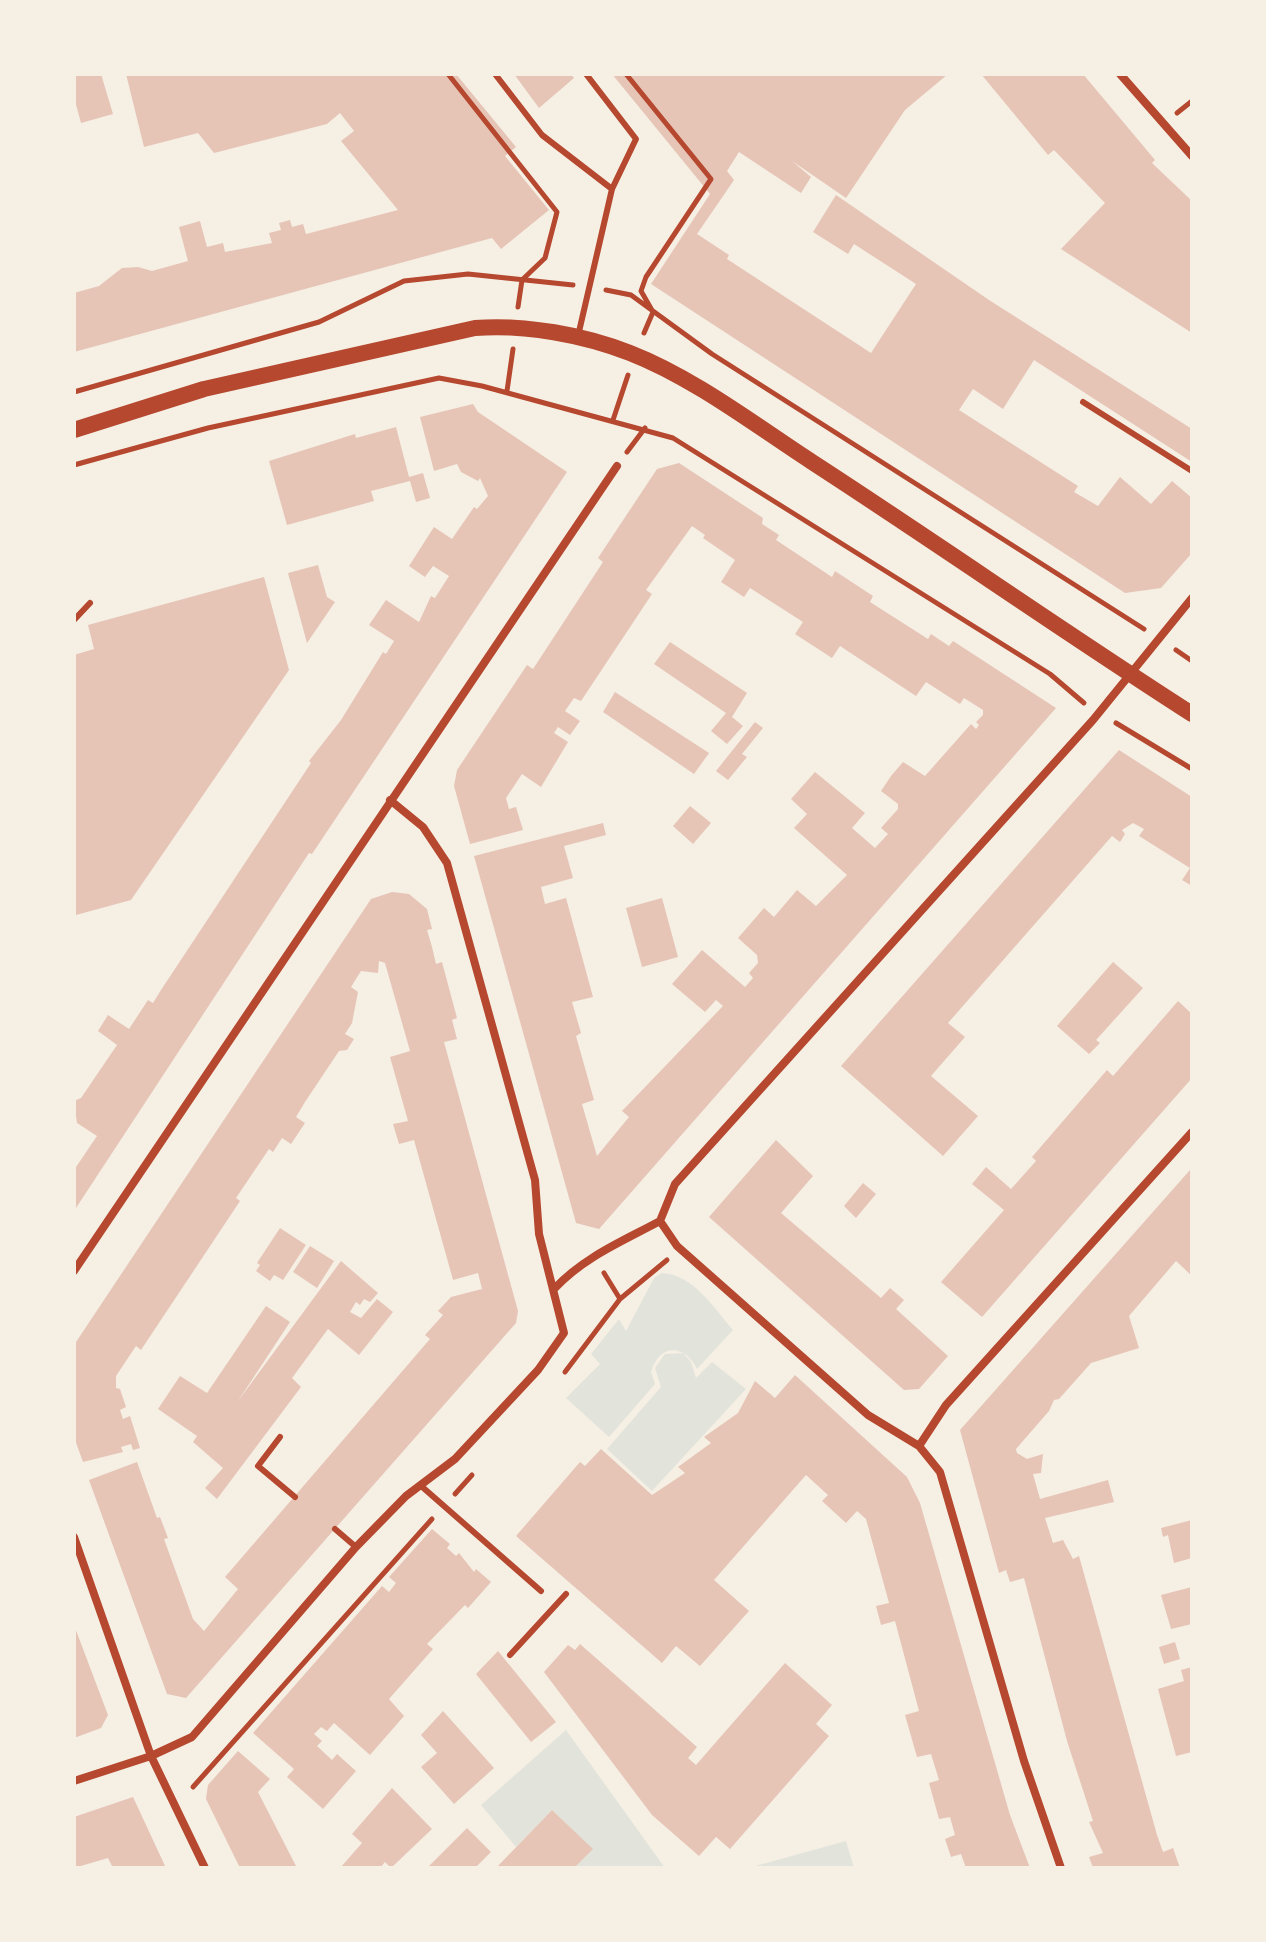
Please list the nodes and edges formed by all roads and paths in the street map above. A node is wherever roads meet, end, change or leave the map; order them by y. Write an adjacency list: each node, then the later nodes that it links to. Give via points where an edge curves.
1 (448, 74): 8 (path, via 557,212 545,258)
2 (495, 74): 7 (lane, via 542,135)
3 (586, 74): 7 (lane, via 636,139)
4 (626, 74): 10 (path, via 711,179 646,277 641,291)
5 (1120, 74): 6 (street)
6 (1192, 156)
7 (612, 189): 9 (lane)
8 (522, 280): 9 (path); 12 (path, via 468,274 404,281 319,322)
9 (592, 287): 10 (path, via 631,295); 11 (lane)
10 (653, 312): 22 (path)
11 (578, 338): 15 (main road, via 498,326 475,328 272,372); 24 (main road, via 635,355 691,386)
12 (74, 392)
13 (1083, 402): 18 (lane)
14 (645, 428): 16 (path, via 439,378 208,428); 17 (path); 25 (path, via 673,438 748,483 1050,674)
15 (74, 430)
16 (74, 465)
17 (617, 466): 28 (street)
18 (1192, 471)
19 (1192, 598): 22 (street)
20 (90, 603): 21 (lane)
21 (74, 620)
22 (1158, 638): 23 (path); 24 (street)
23 (1192, 661)
24 (1128, 673): 25 (street); 26 (main road)
25 (1098, 714): 27 (path); 30 (street, via 685,1173 666,1200)
26 (1192, 714)
27 (1192, 769)
28 (390, 800): 32 (street); 33 (street, via 423,827 447,863 535,1180 539,1234)
29 (1192, 1132): 36 (street, via 946,1405)
30 (660, 1221): 31 (street); 36 (street, via 677,1246 868,1415)
31 (594, 1256): 33 (street); 34 (path)
32 (74, 1271)
33 (555, 1288): 37 (street, via 564,1333 559,1344 455,1459)
34 (620, 1299)
35 (280, 1437): 38 (lane, via 258,1466)
36 (919, 1446): 48 (street, via 940,1472 951,1501 1024,1761)
37 (420, 1485): 41 (street); 42 (lane)
38 (295, 1497)
39 (335, 1529): 41 (lane)
40 (74, 1537): 45 (street)
41 (356, 1547): 45 (street, via 192,1737)
42 (541, 1591)
43 (566, 1594): 44 (lane)
44 (510, 1655)
45 (151, 1756): 46 (street); 47 (street)
46 (74, 1781)
47 (205, 1868)
48 (1061, 1868)

